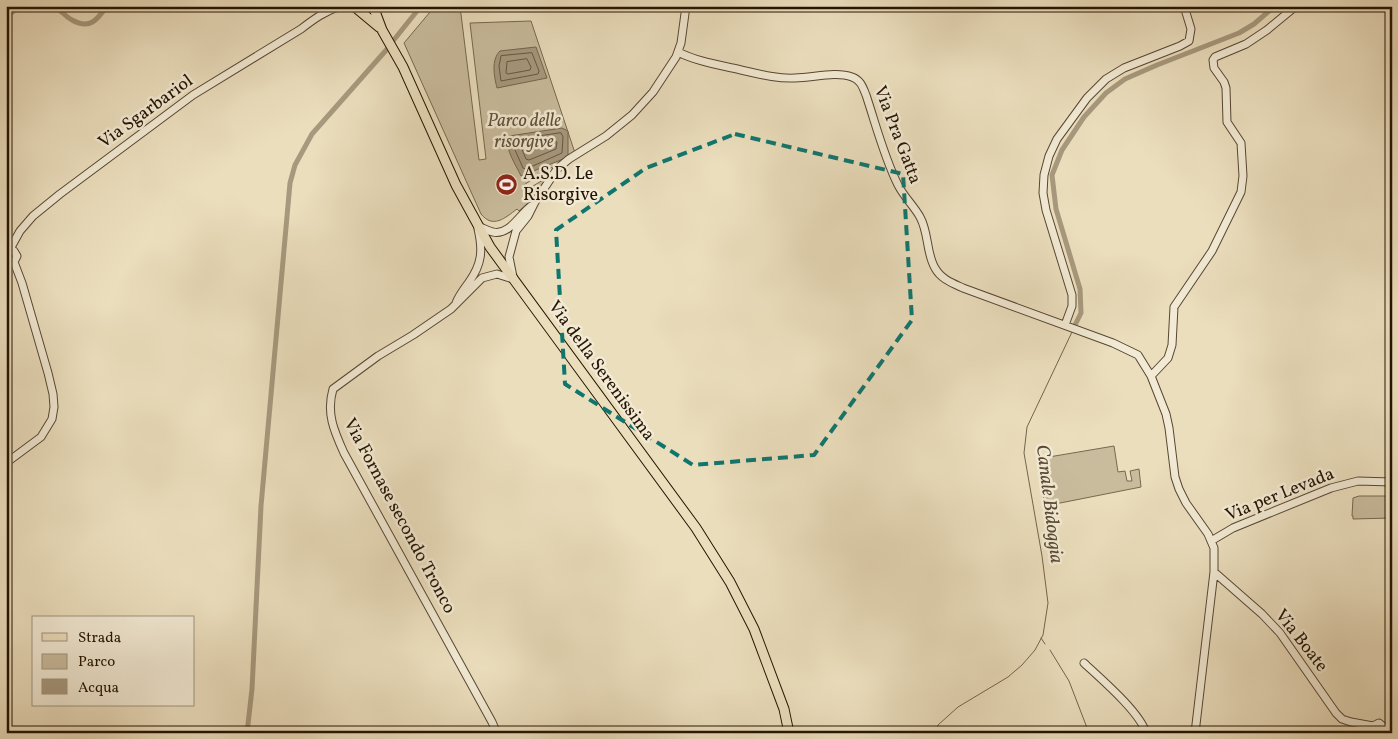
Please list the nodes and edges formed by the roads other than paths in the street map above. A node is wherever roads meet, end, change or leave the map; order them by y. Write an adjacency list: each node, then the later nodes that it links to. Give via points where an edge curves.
1 (323, 6): 8 (street, Via Sgarbariol)
2 (342, 6): 7 (main road); 8 (street, Via Sgarbariol)
3 (373, 6): 9 (main road, Via della Serenissima)
4 (686, 6): 10 (street)
5 (1184, 6): 17 (street, via 1191,29 1188,42 1124,68 1106,79 1087,98 1049,156 1043,193 1072,295)
6 (1296, 6): 18 (street, via 1246,44 1213,60 1226,88 1227,122 1241,143 1241,192 1212,251 1174,307 1168,358)
7 (355, 7): 9 (main road, Via della Serenissima)
8 (316, 17): 13 (street, Via Sgarbariol, via 180,104 60,194 33,216)
9 (382, 30): 12 (main road, Via della Serenissima, via 403,67)
10 (678, 52): 11 (street, via 642,106 606,136 557,169); 17 (street, Via Pra Gatta, via 690,58 770,76 841,75 857,79 862,84 896,181 920,217 935,269 952,283)
11 (534, 204): 12 (street, via 510,228 500,232); 15 (street, via 516,231 511,246 509,257)
12 (477, 226): 15 (main road, Via della Serenissima); 16 (street, Via Fornase secondo Tronco, via 482,248 478,268)
13 (8, 249): 14 (street, Via Sgarbariol, via 17,256)
14 (10, 263): 19 (street, via 22,283 54,407 52,419 41,438)
15 (514, 279): 16 (street, Via Fornase secondo Tronco, via 497,274 486,275); 27 (main road, Via della Serenissima, via 696,528 730,582 754,629 784,709)
16 (456, 303): 26 (street, Via Fornase secondo Tronco, via 333,389 329,412 344,453 492,722)
17 (1066, 326): 18 (street, Via Pra Gatta, via 1138,355)
18 (1151, 376): 21 (street, Via Pra Gatta, via 1169,428 1178,488)
19 (6, 463)
20 (1392, 482): 21 (street, Via per Levada, via 1358,481 1331,488 1234,528)
21 (1211, 541): 22 (street, Via Pra Gatta)
22 (1214, 572): 24 (street, Via Boate, via 1280,632 1342,719); 29 (street, Via Pra Gatta)
23 (1084, 663): 28 (street, via 1129,708)
24 (1372, 729): 25 (street, Via Boate, via 1381,724)
25 (1387, 730)
26 (494, 733)
27 (789, 733)
28 (1146, 733)
29 (1195, 733)

